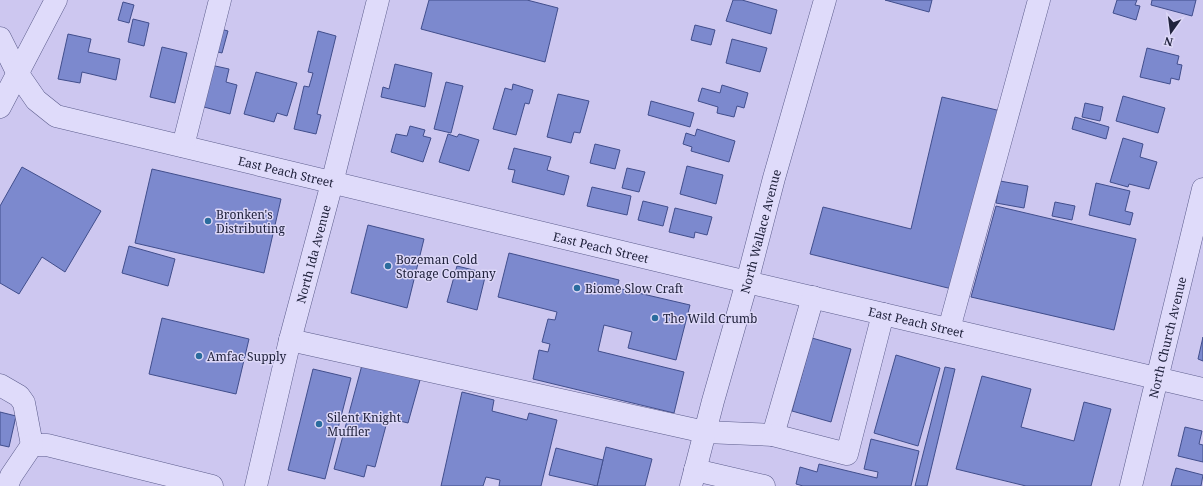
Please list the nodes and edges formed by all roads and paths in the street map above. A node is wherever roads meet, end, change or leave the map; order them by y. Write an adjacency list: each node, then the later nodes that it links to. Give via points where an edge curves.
1 (56, 0): 7 (street)
2 (220, 0): 9 (street)
3 (378, 0): 10 (street, North Ida Avenue)
4 (826, 0): 12 (street, North Wallace Avenue, via 774,178)
5 (1039, 0): 15 (street)
6 (0, 38): 7 (street, East Peach Street)
7 (18, 74): 8 (street); 9 (street, East Peach Street, via 36,100 56,116)
8 (0, 107)
9 (183, 146): 10 (street, East Peach Street)
10 (332, 183): 12 (street, East Peach Street); 16 (street, North Ida Avenue)
11 (1203, 188): 17 (street, North Church Avenue)
12 (747, 282): 13 (street, East Peach Street); 20 (street, North Wallace Avenue)
13 (813, 297): 14 (street, East Peach Street); 21 (street)
14 (883, 314): 15 (street, East Peach Street); 21 (street, via 847,454)
15 (949, 329): 17 (street, East Peach Street)
16 (290, 340): 20 (street); 26 (street, North Ida Avenue)
17 (1156, 379): 19 (street, East Peach Street); 28 (street, North Church Avenue)
18 (0, 385): 22 (street, via 19,396 24,403)
19 (1203, 389)
20 (705, 432): 21 (street); 23 (street, North Wallace Avenue)
21 (773, 435)
22 (32, 445): 24 (street); 25 (street, via 47,445)
23 (693, 478): 27 (street)
24 (7, 486)
25 (212, 486)
26 (256, 486)
27 (764, 486)
28 (1131, 486)

